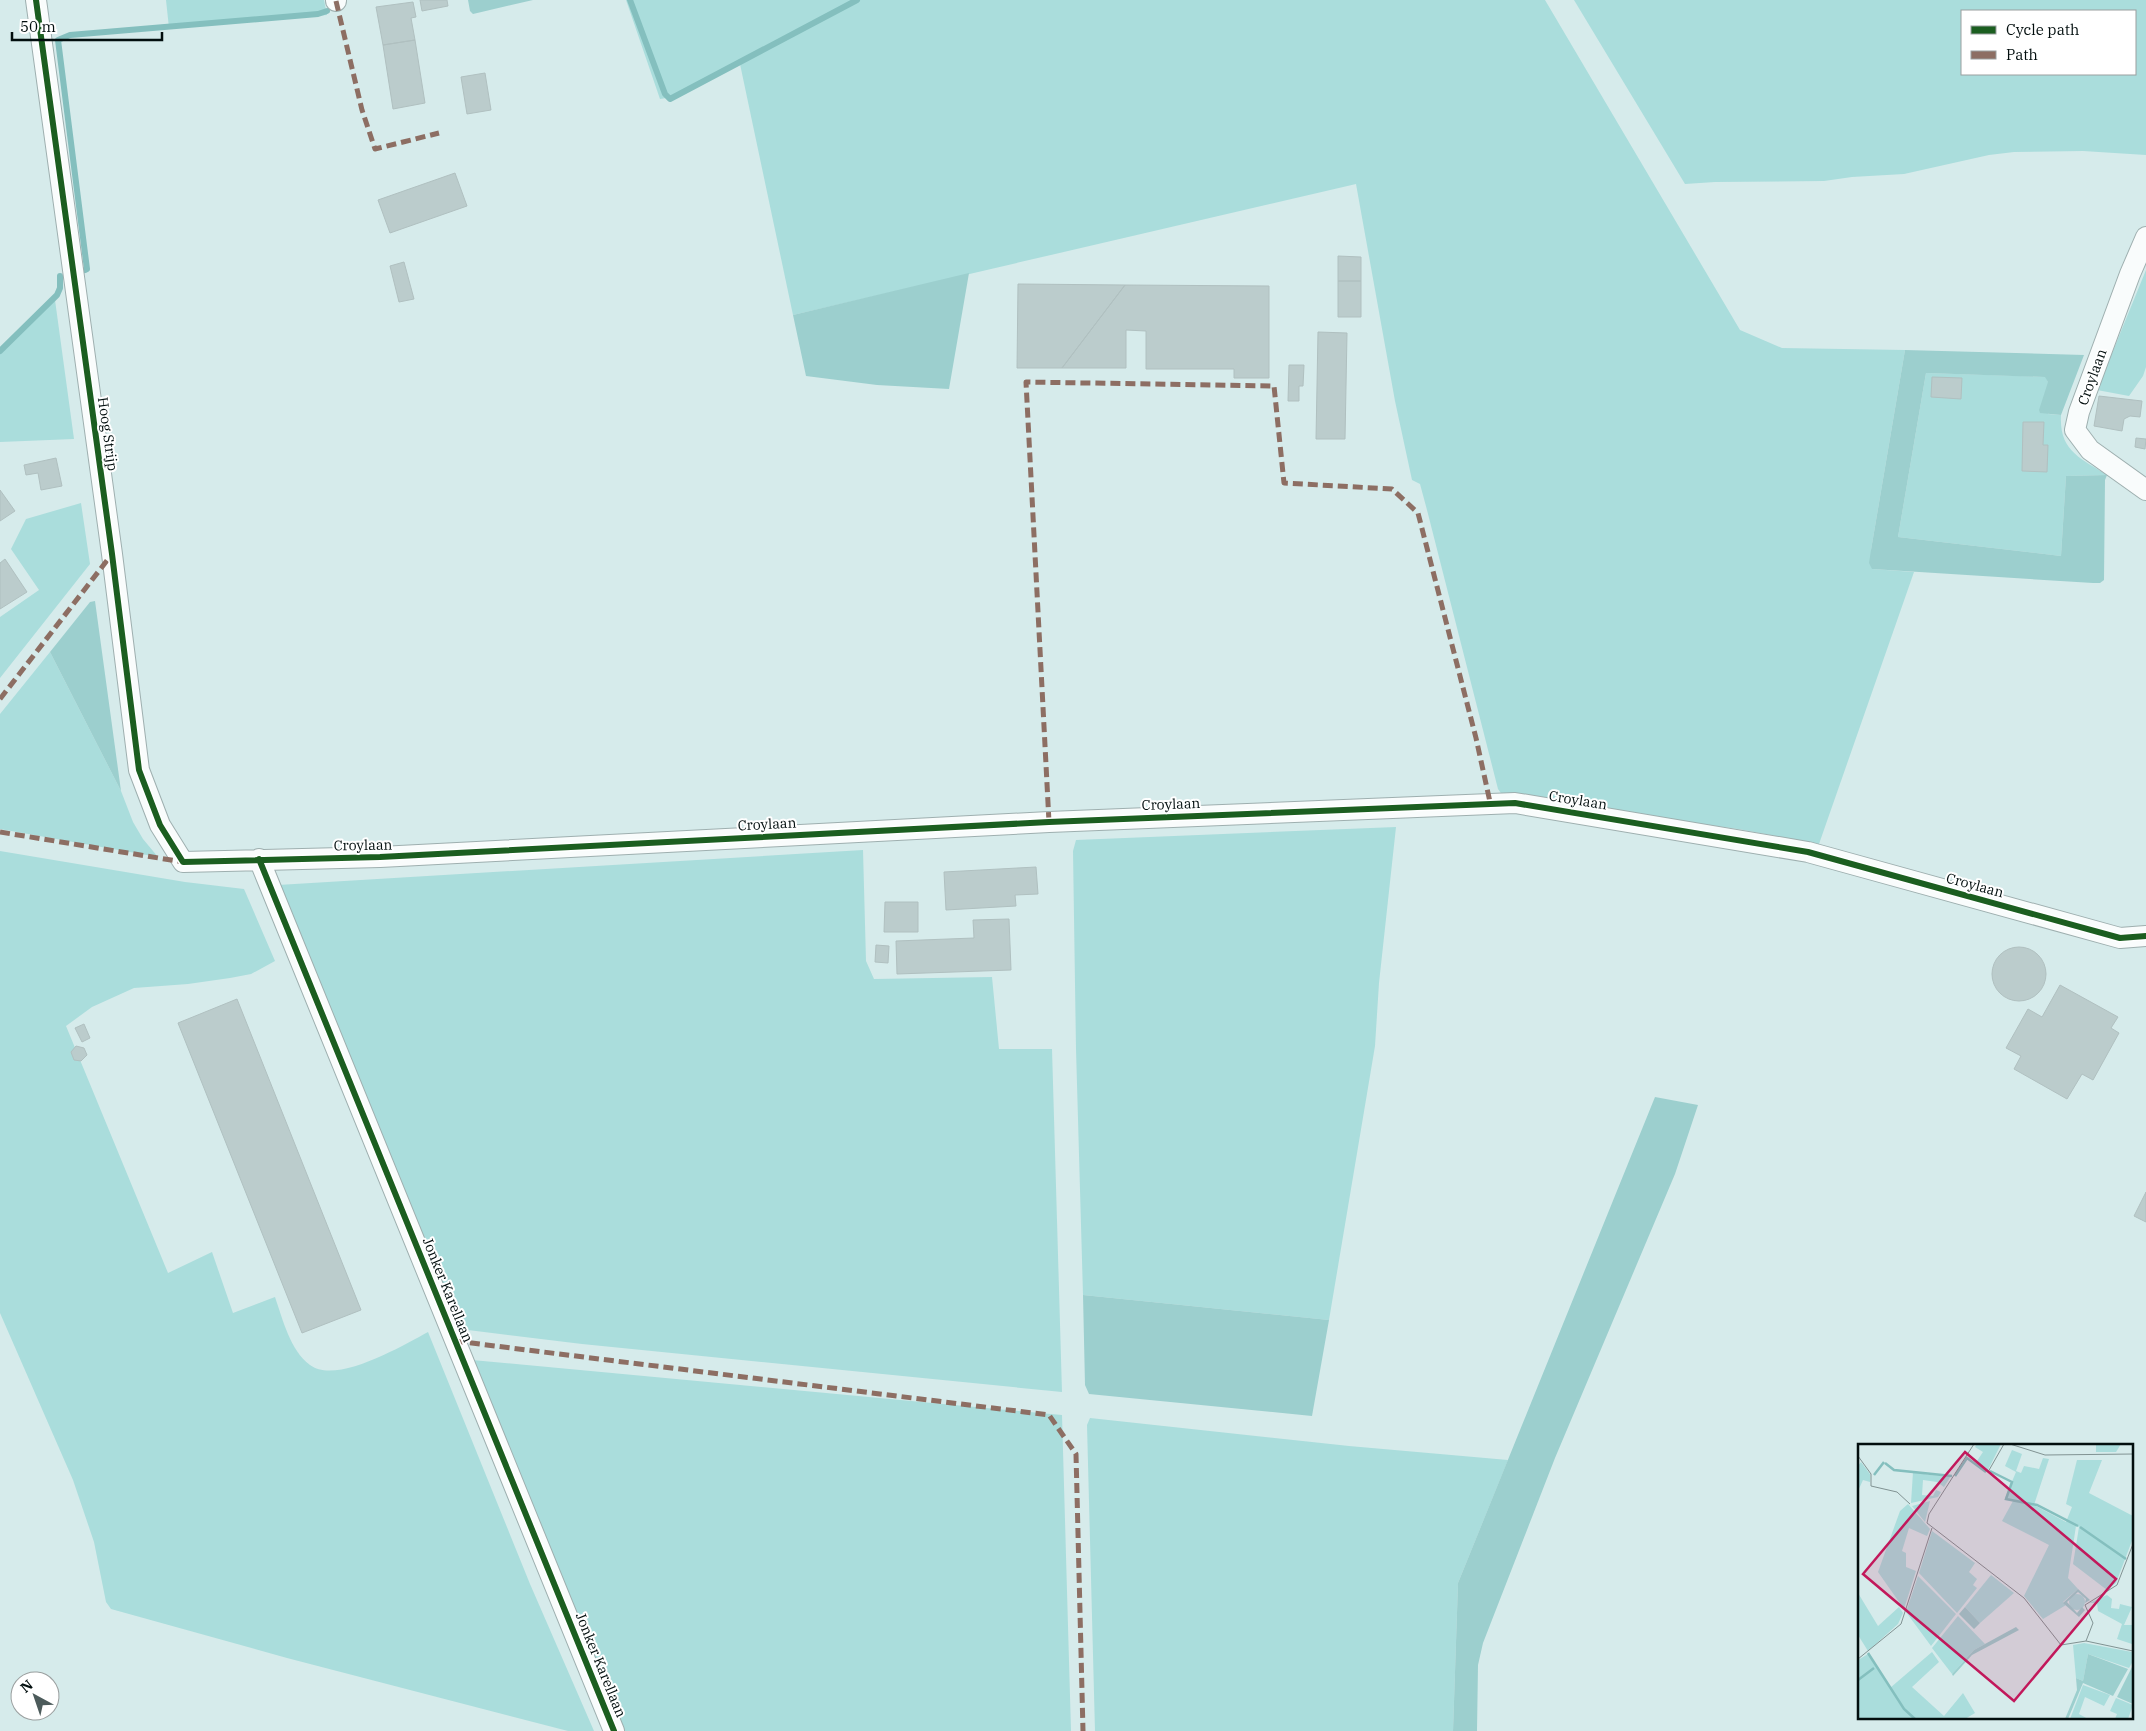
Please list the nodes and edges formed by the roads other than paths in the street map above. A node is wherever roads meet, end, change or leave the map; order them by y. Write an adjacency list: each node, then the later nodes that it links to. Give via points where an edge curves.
1 (36, 0): 5 (street, Hoog Strijp, via 139,770 160,825)
2 (2146, 238): 3 (street, Croylaan, via 2130,274 2075,430 2090,450)
3 (2146, 490)
4 (259, 859): 5 (street, Croylaan); 6 (street, Croylaan, via 380,857 1059,821 1515,803 1808,852 2120,938); 7 (street, Jonker Karellaan)
5 (183, 862)
6 (2146, 936)
7 (614, 1731)

